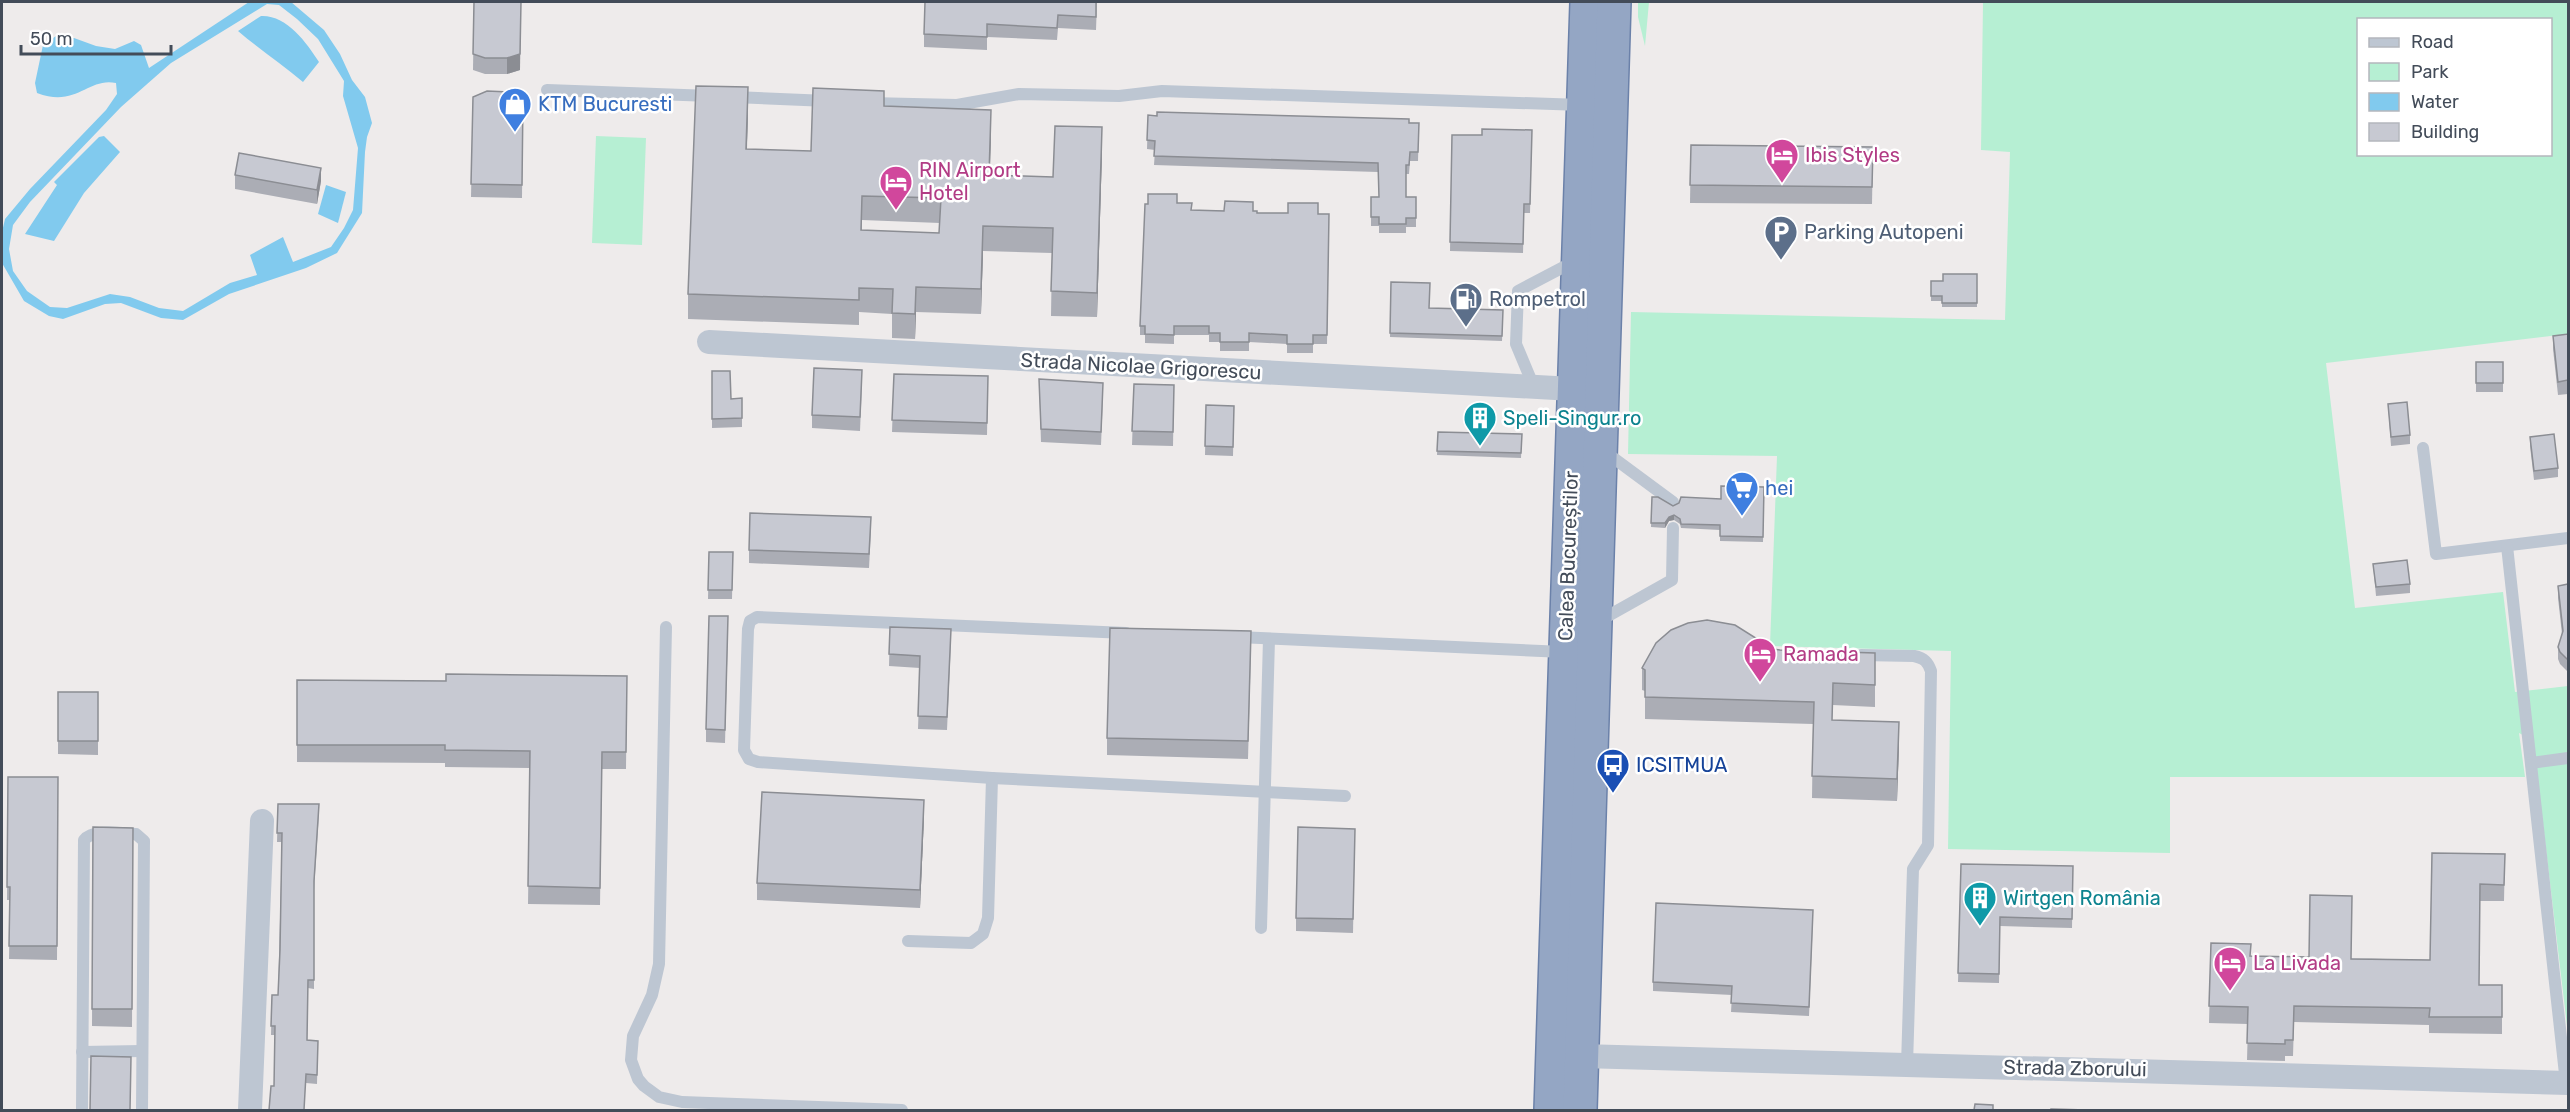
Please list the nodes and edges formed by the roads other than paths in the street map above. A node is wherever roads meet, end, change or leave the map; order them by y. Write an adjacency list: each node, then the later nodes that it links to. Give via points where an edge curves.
1 (1587, 2): 4 (highway, Calea Bucureștilor)
2 (1614, 2): 9 (highway, Calea Bucureștilor)
3 (547, 90): 4 (lane, via 957,105 1019,94 1119,96 1162,91)
4 (1584, 105): 5 (highway, Calea Bucureștilor)
5 (1579, 259): 7 (lane, via 1518,291 1516,344); 8 (highway, Calea Bucureștilor)
6 (709, 342): 7 (street, Strada Nicolae Grigorescu)
7 (1534, 387): 8 (street, Strada Nicolae Grigorescu)
8 (1573, 389): 20 (highway, Calea Bucureștilor)
9 (1600, 448): 11 (lane); 15 (highway, Calea Bucureștilor)
10 (2423, 448): 14 (lane, via 2436,554)
11 (1673, 502)
12 (1673, 528): 15 (lane, via 1672,580)
13 (2568, 538): 14 (lane)
14 (2507, 546): 23 (lane)
15 (1595, 623): 32 (highway, Calea Bucureștilor)
16 (666, 627): 38 (lane, via 659,964 630,1047 638,1079 659,1097 682,1102)
17 (1138, 633): 24 (lane, via 757,617 750,621 744,750 749,759)
18 (1221, 637): 19 (lane)
19 (1269, 639): 20 (lane); 25 (lane)
20 (1565, 652): 39 (highway, Calea Bucureștilor)
21 (1847, 654): 33 (lane, via 1914,656 1929,664 1931,671 1928,845 1912,869)
22 (2568, 758): 23 (lane)
23 (2531, 763): 34 (lane)
24 (992, 778): 25 (lane); 29 (lane, via 988,918 983,934 971,943)
25 (1265, 791): 26 (lane); 28 (lane)
26 (1345, 796)
27 (262, 821): 37 (street)
28 (1261, 928)
29 (908, 941)
30 (142, 1051): 31 (lane); 31 (lane, via 144,841 136,834 96,833 84,840); 36 (lane)
31 (82, 1052): 35 (lane)
32 (1581, 1056): 33 (street, Strada Zborului); 40 (highway, Calea Bucureștilor)
33 (1907, 1065): 34 (street, Strada Zborului)
34 (2567, 1083)
35 (81, 1110)
36 (142, 1110)
37 (250, 1110)
38 (902, 1110)
39 (1551, 1110)
40 (1580, 1110)

